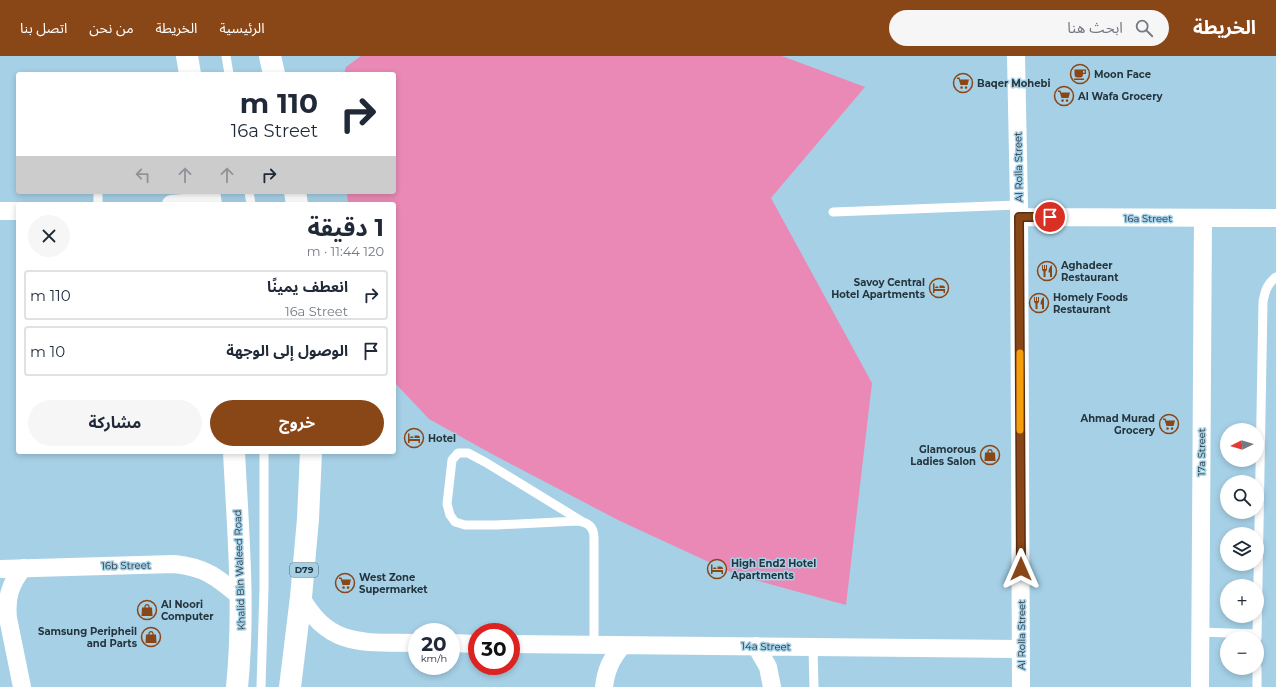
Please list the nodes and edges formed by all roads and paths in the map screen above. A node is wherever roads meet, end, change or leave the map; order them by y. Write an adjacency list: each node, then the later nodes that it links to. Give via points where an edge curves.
1 (187, 56): 5 (main road)
2 (226, 56): 6 (lane)
3 (270, 56): 7 (main road)
4 (1016, 56): 12 (street, Al Rolla Street)
5 (190, 72)
6 (229, 72)
7 (274, 72)
8 (210, 199): 9 (street)
9 (187, 202)
10 (16, 210): 11 (street)
11 (0, 211)
12 (1019, 211): 13 (lane); 14 (street, 16a Street); 34 (street, Al Rolla Street)
13 (833, 212)
14 (1203, 218): 15 (street, 16a Street); 26 (street, 17a Street)
15 (1276, 218)
16 (1276, 277): 25 (lane, via 1265,290 1263,302)
17 (234, 454): 24 (main road, Khalid Bin Waleed Road)
18 (264, 454): 38 (lane)
19 (311, 454): 23 (main road, D79)
20 (583, 522): 20 (lane, via 496,525 465,525 455,522 450,516 447,504 452,460 458,454 468,453); 30 (lane, via 592,528 594,538)
21 (23, 568): 22 (street, 16b Street); 24 (street, 16b Street, via 188,566 214,576); 36 (street, via 11,586 7,608)
22 (0, 569)
23 (301, 597): 28 (street, via 319,623 346,639 362,642); 39 (main road, D79)
24 (242, 598): 37 (main road, Khalid Bin Waleed Road)
25 (1257, 631)
26 (1200, 632): 27 (lane); 44 (street, 17a Street)
27 (1220, 633)
28 (408, 643)
29 (520, 644): 30 (street, 14a Street)
30 (594, 646): 31 (street, 14a Street)
31 (622, 646): 32 (street, 14a Street); 40 (street, via 608,666)
32 (756, 646): 33 (street, 14a Street); 41 (street, via 768,667)
33 (813, 646): 34 (street, 14a Street); 42 (lane)
34 (1021, 649): 43 (street, Al Rolla Street)
35 (1257, 675): 45 (lane)
36 (22, 687)
37 (237, 687)
38 (261, 687)
39 (290, 687)
40 (604, 687)
41 (772, 687)
42 (814, 687)
43 (1021, 687)
44 (1200, 687)
45 (1257, 687)

